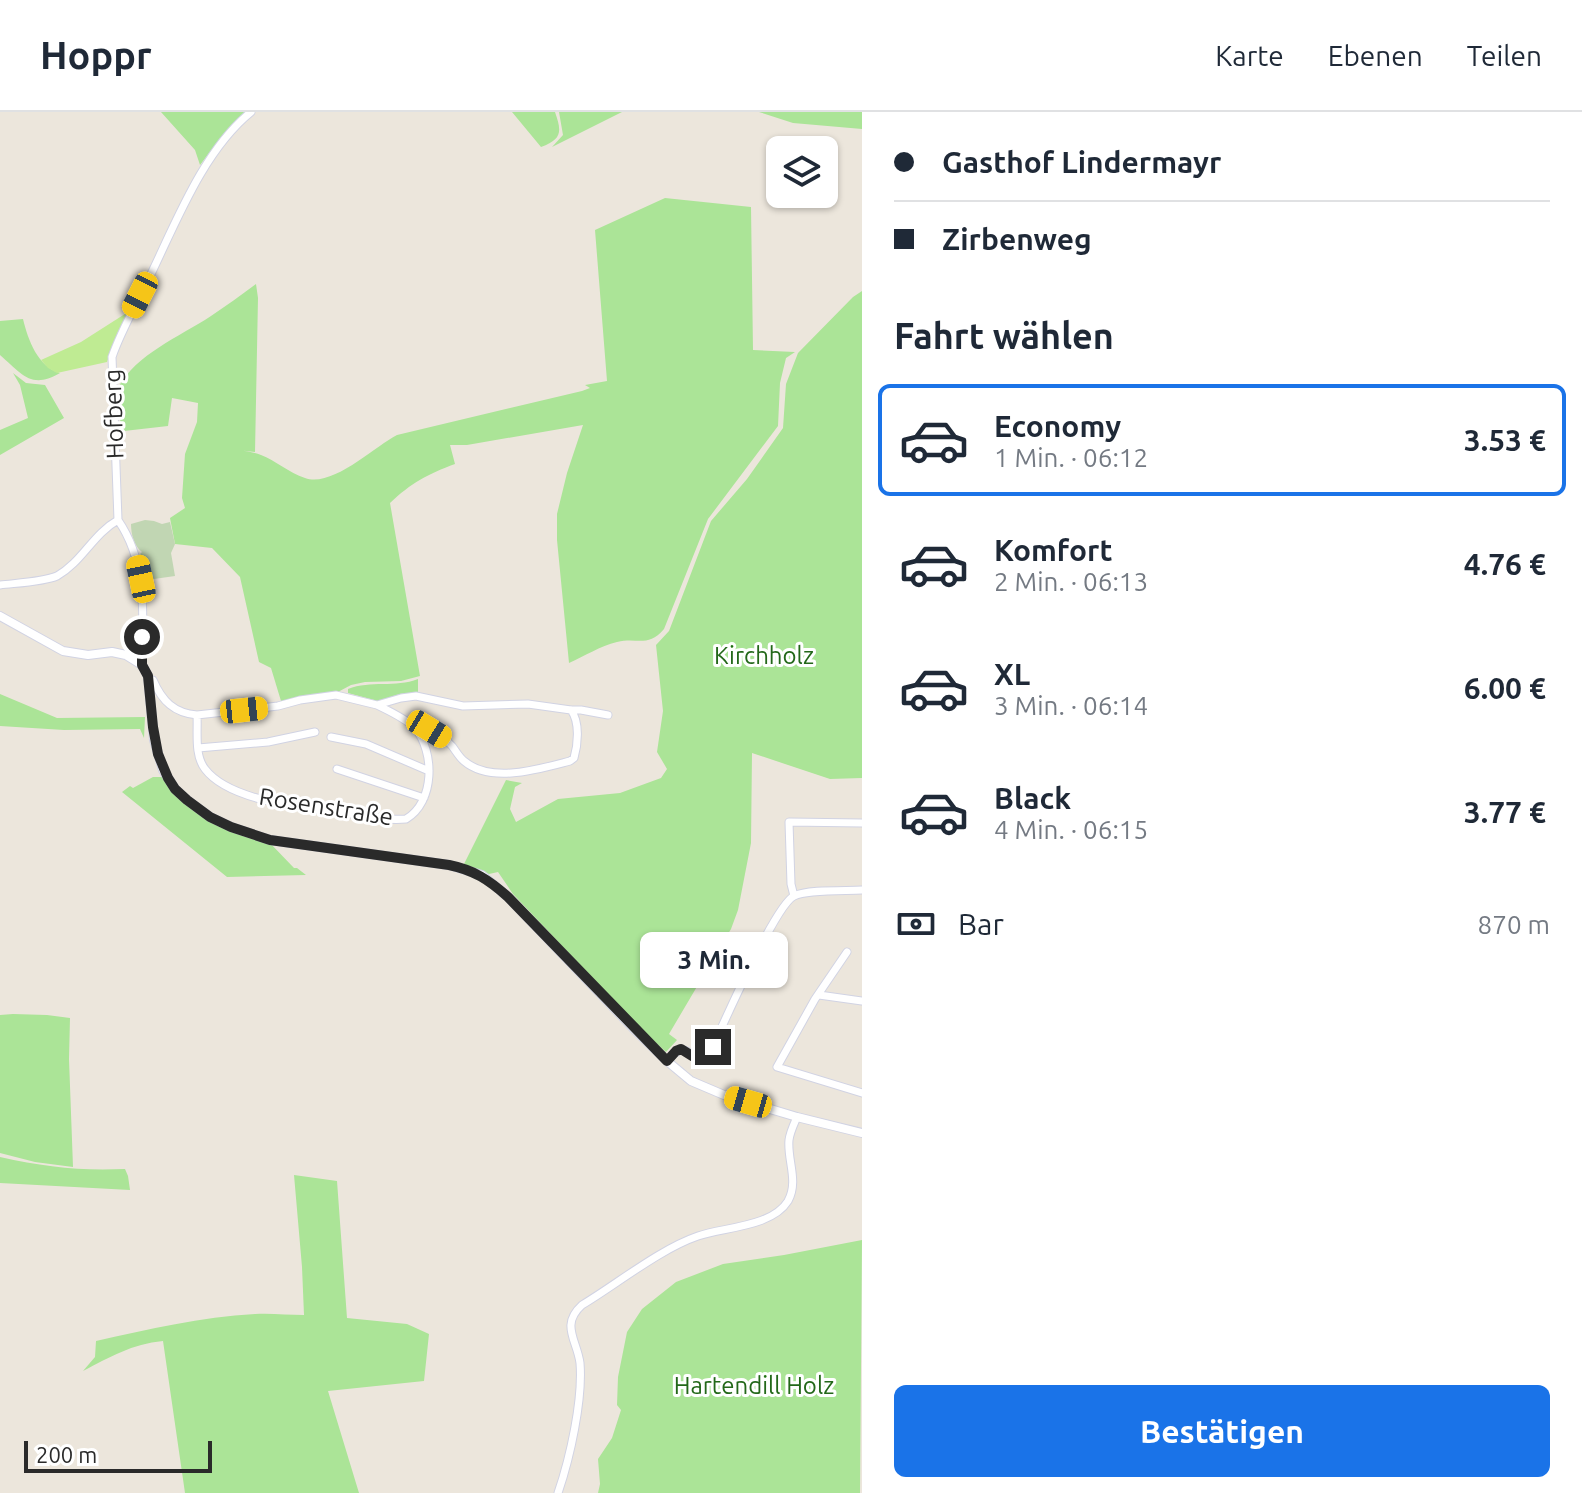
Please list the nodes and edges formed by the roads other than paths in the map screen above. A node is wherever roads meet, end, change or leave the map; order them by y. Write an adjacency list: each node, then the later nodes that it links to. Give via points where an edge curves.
1 (251, 112): 2 (street, Hofberg, via 211,156 120,334 111,365)
2 (118, 520): 3 (street, via 54,577); 5 (street, via 136,555 142,583)
3 (0, 585)
4 (0, 616): 5 (street, via 63,651 112,652)
5 (142, 665): 6 (street)
6 (149, 680): 9 (street, via 171,707); 24 (street, via 158,754 168,778 210,817 270,840 449,865 482,875)
7 (377, 705): 8 (street, via 416,696 463,706 528,704); 9 (street, via 331,695); 11 (street)
8 (571, 710): 10 (street); 11 (street, via 577,723 574,758 515,773 468,764 443,737)
9 (197, 715): 14 (street)
10 (608, 715)
11 (413, 726): 16 (street, Rosenstraße, via 427,751)
12 (315, 732): 14 (street)
13 (331, 737): 16 (street, via 366,744)
14 (198, 748): 17 (street, Rosenstraße, via 212,777 240,792 293,807 402,819 412,816)
15 (337, 769): 17 (street)
16 (429, 771): 17 (street, Rosenstraße)
17 (424, 798)
18 (862, 823): 20 (street, via 789,822)
19 (862, 890): 20 (street)
20 (794, 896): 24 (street, via 769,931 705,1064 681,1049)
21 (847, 952): 22 (street)
22 (819, 995): 23 (street); 25 (street, via 777,1067)
23 (862, 1001)
24 (667, 1061): 26 (street, via 706,1089)
25 (862, 1093)
26 (797, 1117): 27 (street); 28 (street, via 789,1140 793,1184 779,1210 683,1242 574,1314 570,1330 580,1378 568,1464)
27 (862, 1133)
28 (558, 1493)

